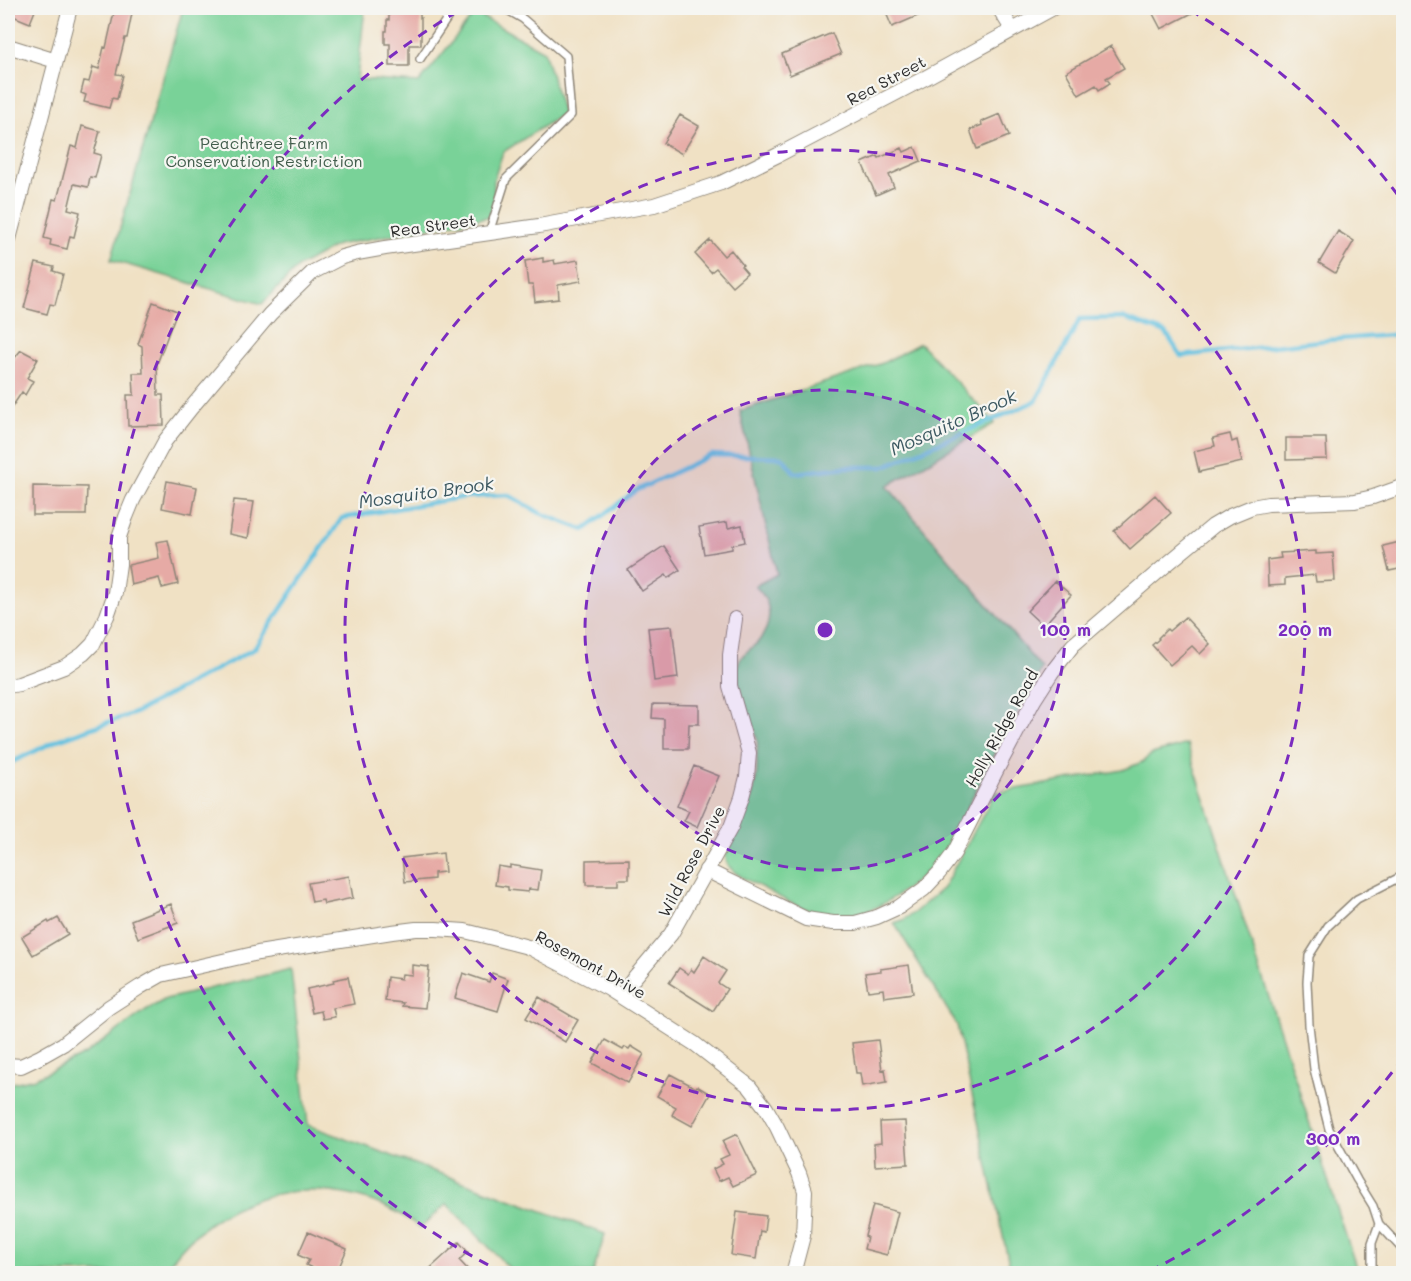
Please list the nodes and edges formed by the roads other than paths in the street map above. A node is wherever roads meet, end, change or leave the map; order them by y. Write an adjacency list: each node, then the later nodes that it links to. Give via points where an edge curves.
1 (70, 8): 9 (street)
2 (454, 8): 8 (lane)
3 (504, 8): 11 (lane, via 566,56 571,116 506,179)
4 (999, 8): 6 (street)
5 (1053, 8): 6 (street, Rea Street)
6 (1012, 29): 11 (street, Rea Street, via 721,183 654,205)
7 (8, 46): 9 (street)
8 (420, 60)
9 (56, 61): 10 (street)
10 (14, 193): 12 (street)
11 (489, 233): 15 (street, Rea Street, via 357,253 313,272 276,307 165,441 126,517 119,537 115,593 93,644 64,667)
12 (8, 243)
13 (1404, 486): 16 (street, Holly Ridge Road, via 1355,501 1252,507 1213,526 1166,565 1073,645 1034,700 954,853 924,888 899,907 855,923 806,919)
14 (735, 619): 16 (street, Wild Rose Drive, via 730,686 749,753 747,777 730,827)
15 (8, 686)
16 (706, 870): 18 (street, Wild Rose Drive, via 671,934)
17 (1404, 875): 20 (lane, via 1357,899 1328,926 1309,956 1309,1025 1314,1069 1329,1128)
18 (621, 996): 19 (street, Rosemont Drive, via 528,947 465,931 416,929 258,953 161,975 109,1007 63,1044 21,1066); 22 (street, Rosemont Drive, via 727,1068 749,1086 766,1108 805,1191 803,1236)
19 (8, 1065)
20 (1380, 1224): 21 (lane); 23 (lane, via 1372,1243)
21 (1404, 1251)
22 (793, 1274)
23 (1372, 1274)

